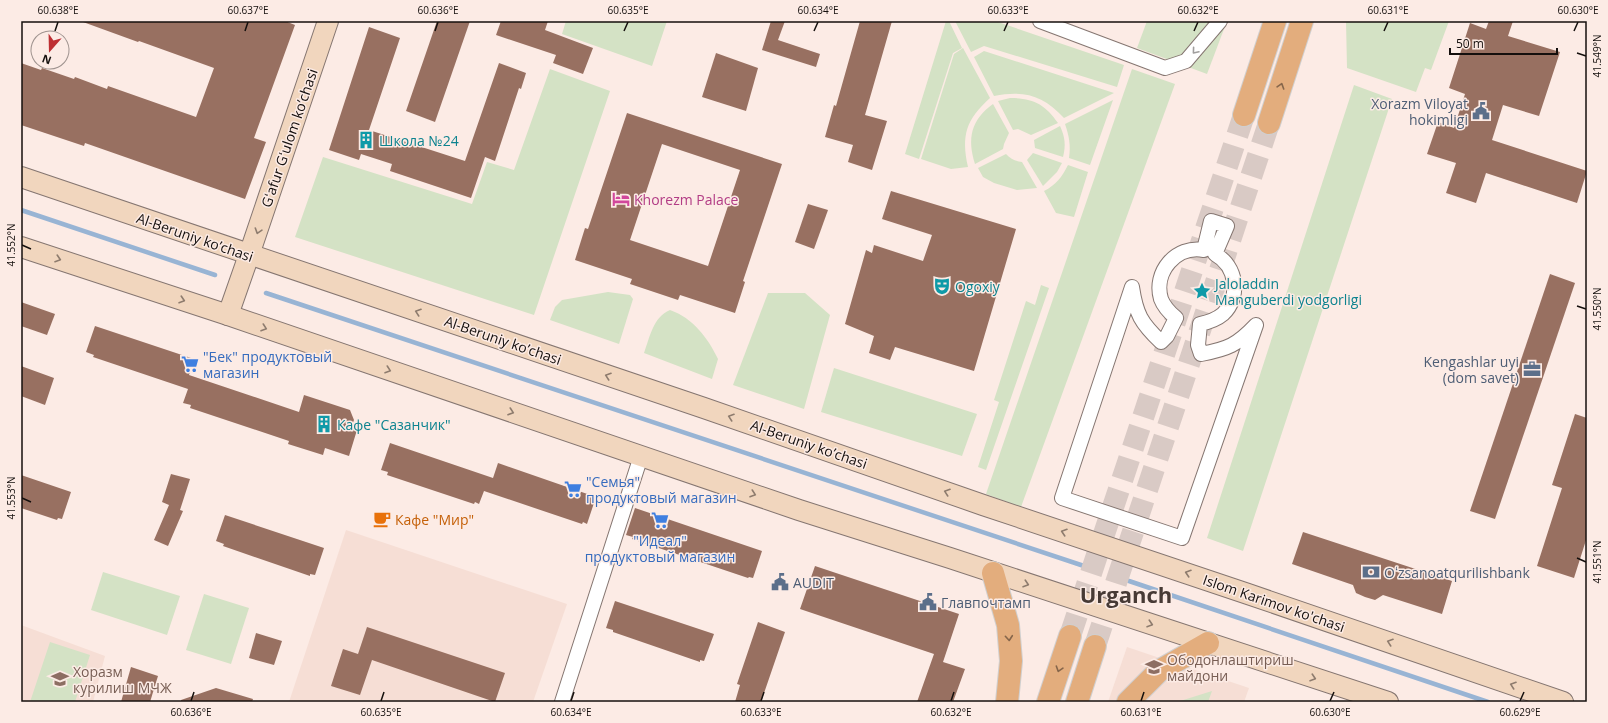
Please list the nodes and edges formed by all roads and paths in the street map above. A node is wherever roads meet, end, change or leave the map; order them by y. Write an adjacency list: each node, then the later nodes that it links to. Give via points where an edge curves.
1 (327, 21): 10 (main road, Gʻafur Gʻulom ko’chasi, one-way to 10)
2 (1040, 21): 3 (street, one-way to 2, via 1186,61 1165,68)
3 (1220, 21)
4 (1275, 21): 6 (main road)
5 (1302, 21): 7 (main road, one-way to 5)
6 (1244, 115)
7 (1269, 123)
8 (21, 177): 10 (main road, Al-Beruniy ko’chasi)
9 (21, 247): 11 (main road, one-way to 11)
10 (249, 255): 11 (main road, Gʻafur Gʻulom ko’chasi); 13 (main road, Al-Beruniy ko’chasi, one-way to 10)
11 (228, 315): 12 (main road, one-way to 12)
12 (641, 456): 15 (main road, one-way to 15); 19 (street)
13 (983, 505): 25 (main road, Islom Karimov ko'chasi, one-way to 13)
14 (1182, 538): 14 (street, via 1256,325 1241,340 1228,347 1201,354 1198,345 1200,324 1212,321 1223,314 1231,304 1234,292 1234,279 1229,267 1215,254 1227,226 1211,220 1204,250 1186,251 1175,256 1161,275 1159,287 1162,299 1167,310 1176,318 1161,342 1146,327 1139,315 1132,287 1062,498)
15 (994, 573): 17 (main road, one-way to 17); 20 (main road, one-way to 20, via 1008,625 1011,661)
16 (1070, 636): 21 (main road, one-way to 21)
17 (1208, 643): 23 (main road, via 1159,671); 24 (main road, one-way to 24)
18 (1095, 646): 22 (main road)
19 (562, 702)
20 (1008, 702)
21 (1048, 702)
22 (1077, 702)
23 (1128, 702)
24 (1388, 702)
25 (1563, 702)

